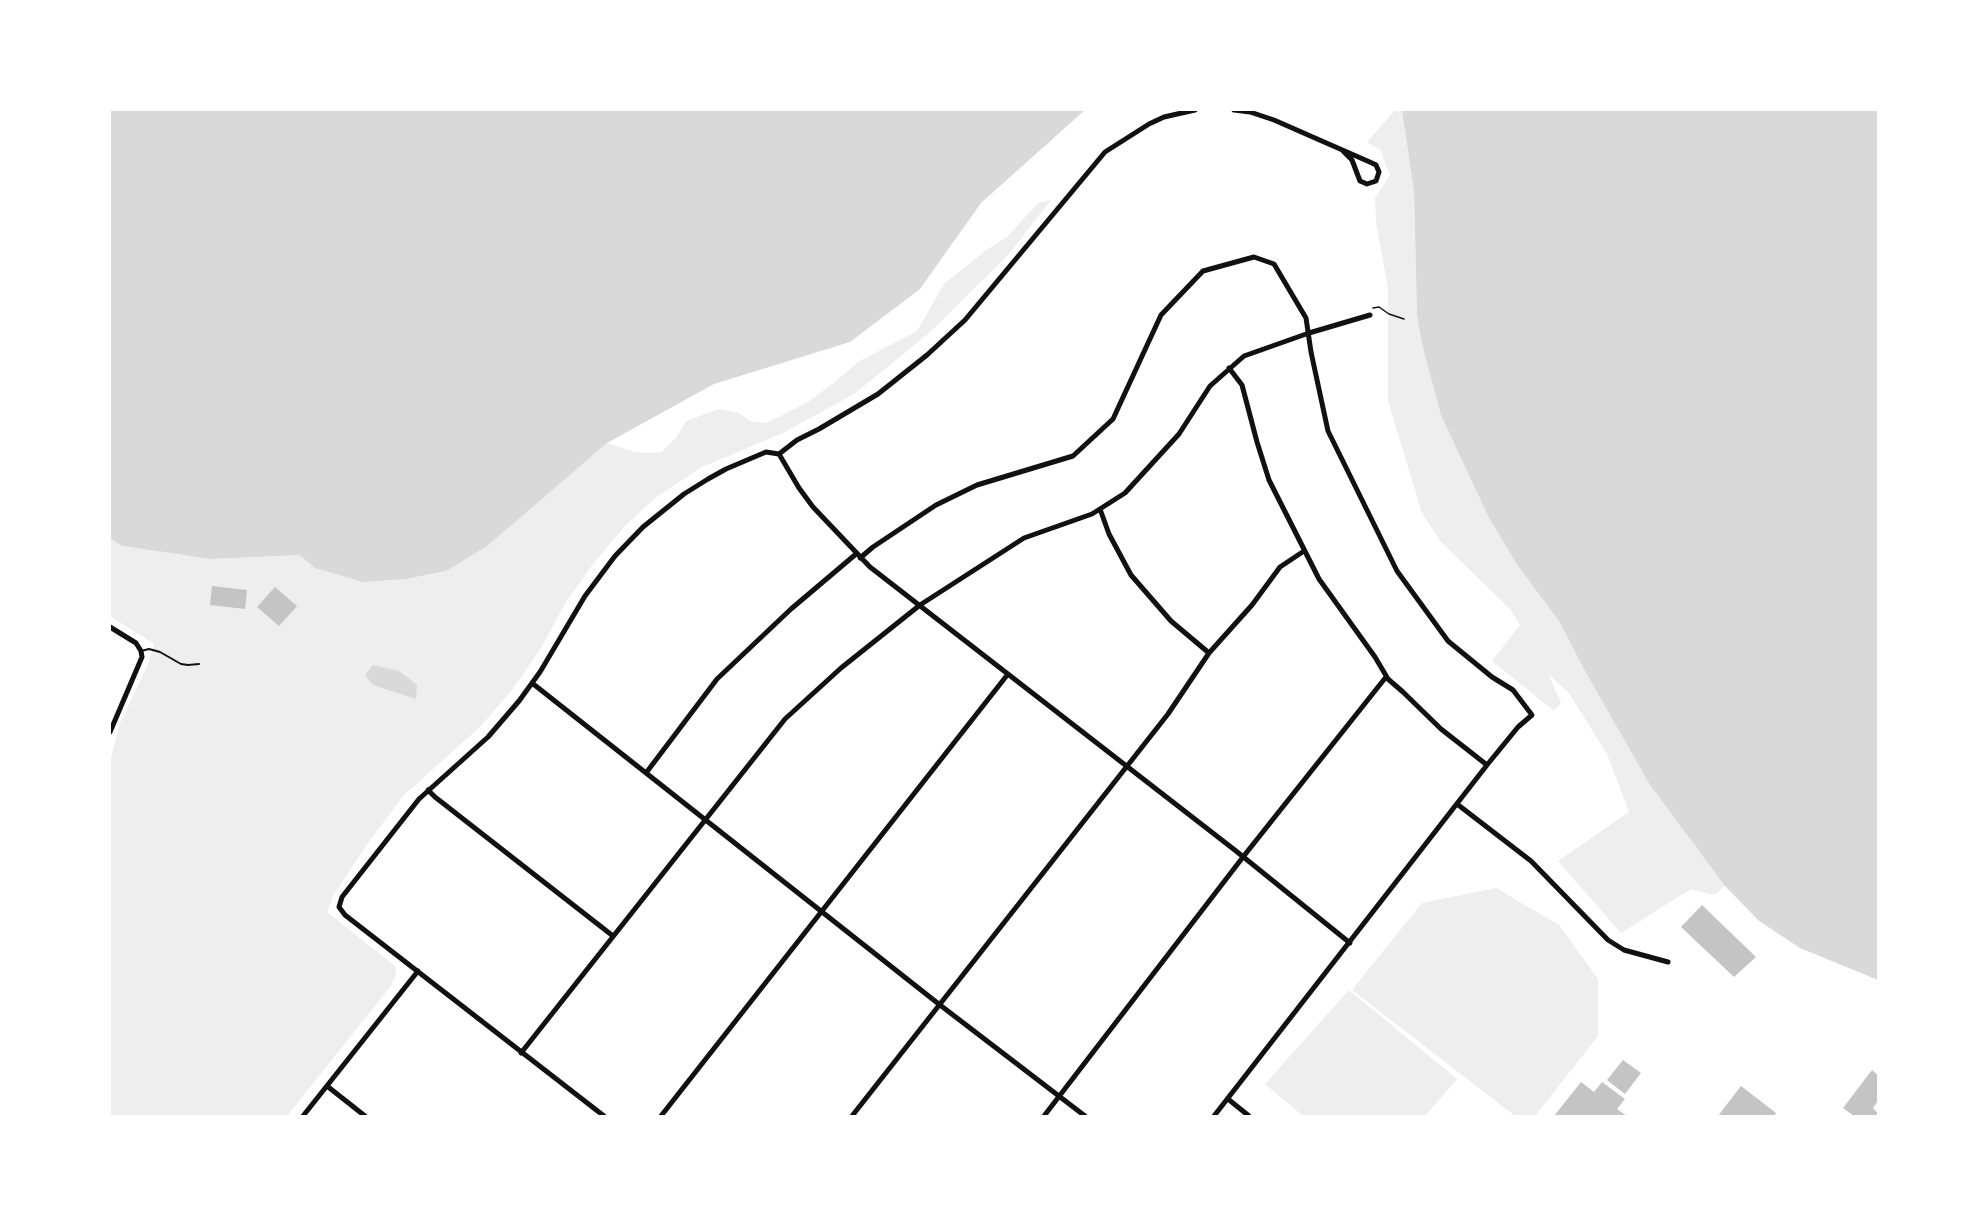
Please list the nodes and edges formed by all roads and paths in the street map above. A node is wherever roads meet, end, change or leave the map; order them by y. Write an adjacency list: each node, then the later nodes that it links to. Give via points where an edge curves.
1 (1195, 110): 9 (street, via 1149,124 1105,152 999,280 935,348 878,394)
2 (1234, 110): 3 (street, via 1274,120)
3 (1343, 151): 3 (street, via 1376,165 1376,181 1360,181 1352,160)
4 (1374, 308): 6 (path)
5 (1370, 315): 7 (street)
6 (1404, 320)
7 (1309, 333): 8 (street, via 1250,352); 12 (street, via 1305,315 1273,263 1254,257 1203,271 1161,315 1113,418 1077,453 977,485); 22 (street, via 1328,431 1397,571 1448,641 1510,688 1532,715)
8 (1229, 368): 10 (street, via 1205,393 1179,434 1125,494); 11 (street, via 1242,385 1266,472)
9 (779, 454): 12 (street, via 813,507); 20 (street, via 766,452 726,469 684,494 643,527 585,596)
10 (1100, 509): 13 (street, via 1024,538); 16 (street, via 1131,574 1172,621)
11 (1304, 551): 16 (street, via 1280,567); 19 (street)
12 (858, 556): 13 (street); 24 (street, via 791,609 717,679)
13 (920, 605): 18 (street); 27 (street, via 785,719)
14 (110, 627): 15 (street, via 136,643)
15 (141, 651): 17 (lane, via 154,650 181,664); 21 (street, via 141,662)
16 (1209, 652): 23 (street, via 1168,714)
17 (199, 664)
18 (1008, 674): 23 (street); 29 (street)
19 (1386, 677): 22 (street, via 1441,729); 28 (street)
20 (532, 683): 24 (street); 25 (street, via 488,736)
21 (110, 732)
22 (1487, 765): 26 (street)
23 (1126, 766): 28 (street); 34 (street)
24 (646, 773): 27 (street)
25 (428, 790): 30 (street); 33 (street, via 342,897 339,907)
26 (1457, 804): 31 (street); 32 (street, via 1531,861 1608,940 1624,950)
27 (705, 819): 29 (street); 30 (street)
28 (1243, 857): 31 (street); 37 (street)
29 (821, 911): 34 (street); 42 (street)
30 (613, 936): 35 (street)
31 (1350, 943): 38 (street)
32 (1668, 962)
33 (418, 971): 35 (street); 36 (street)
34 (940, 1005): 37 (street); 43 (street)
35 (521, 1053): 41 (street)
36 (327, 1086): 39 (street); 40 (street)
37 (1060, 1096): 44 (street); 45 (street)
38 (1228, 1099): 46 (street); 47 (street)
39 (303, 1116)
40 (365, 1116)
41 (604, 1116)
42 (661, 1116)
43 (852, 1116)
44 (1044, 1116)
45 (1085, 1116)
46 (1214, 1116)
47 (1250, 1116)

